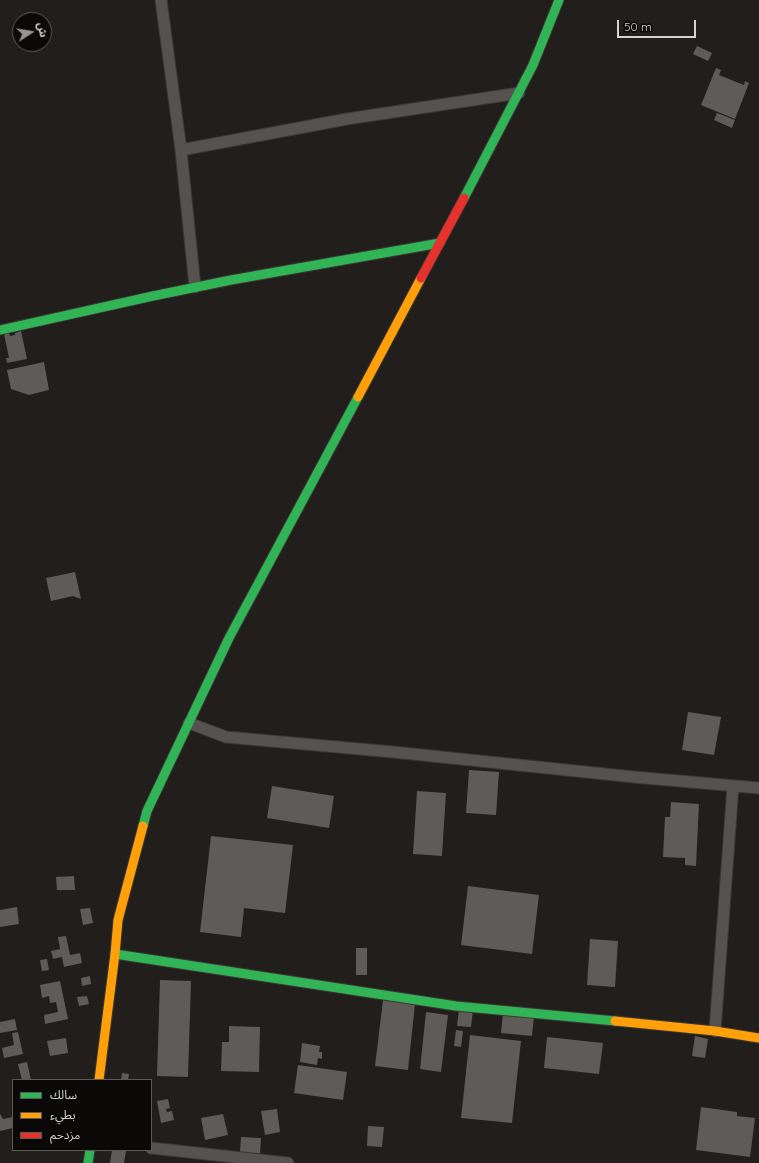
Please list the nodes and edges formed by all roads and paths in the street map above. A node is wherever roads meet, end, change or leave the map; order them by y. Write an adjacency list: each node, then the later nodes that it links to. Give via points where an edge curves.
1 (161, 0): 4 (street)
2 (559, 0): 3 (main road)
3 (519, 93): 4 (street, via 348,119); 5 (main road)
4 (181, 150): 6 (street)
5 (440, 243): 6 (main road); 8 (main road, via 229,638)
6 (195, 287): 7 (main road)
7 (0, 330)
8 (189, 723): 9 (street, via 226,737); 11 (main road, via 147,811 118,920)
9 (733, 786): 10 (street); 12 (street)
10 (759, 788)
11 (114, 954): 12 (main road, via 456,1006); 14 (main road)
12 (715, 1031): 13 (main road)
13 (759, 1038)
14 (99, 1079)
15 (152, 1148): 18 (street)
16 (90, 1151): 17 (main road)
17 (88, 1163)
18 (288, 1163)

